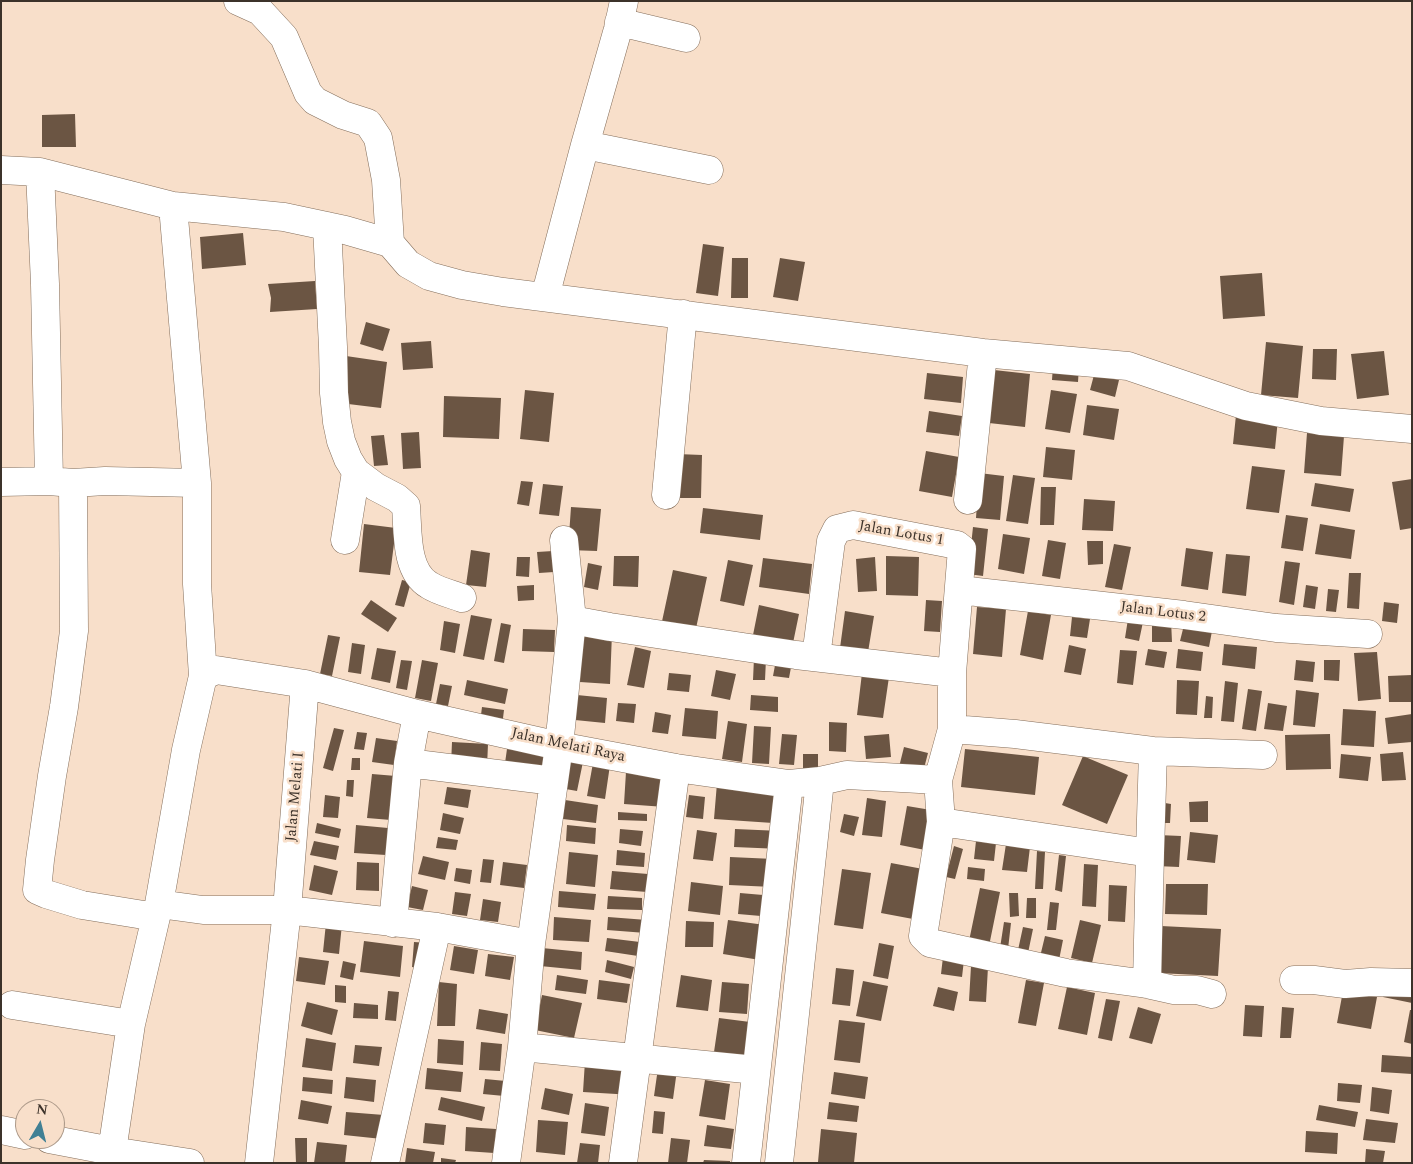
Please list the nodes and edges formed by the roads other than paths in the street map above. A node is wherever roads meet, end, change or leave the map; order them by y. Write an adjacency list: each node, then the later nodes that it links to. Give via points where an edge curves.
1 (238, 1): 10 (street, via 260,11 284,37 308,93 315,100 343,115 368,123 378,138 386,180)
2 (622, 12): 3 (street); 4 (street)
3 (686, 38)
4 (585, 144): 6 (street); 11 (street)
5 (1, 170): 7 (street)
6 (709, 170)
7 (40, 172): 8 (street); 17 (street, via 45,284)
8 (173, 206): 9 (street, via 284,217); 18 (street)
9 (327, 226): 10 (street); 15 (street, via 337,422 341,441)
10 (390, 243): 11 (street, via 408,264 429,276 462,285)
11 (545, 297): 12 (street)
12 (683, 314): 13 (street); 19 (street)
13 (984, 353): 14 (street, via 1128,366 1246,406 1321,421); 20 (street)
14 (1412, 429)
15 (356, 472): 21 (street); 24 (street, via 406,506 410,551 418,576 429,586)
16 (1, 482): 17 (street)
17 (61, 482): 18 (street); 44 (street, via 74,631 37,890 82,905)
18 (197, 483): 29 (street, via 196,584)
19 (666, 495)
20 (968, 500)
21 (344, 540)
22 (564, 540): 25 (street)
23 (959, 590): 26 (street, Jalan Lotus 2, via 1276,628); 27 (street, Jalan Lotus 1, via 962,549 957,545 853,525 837,529 831,541); 28 (street)
24 (462, 598)
25 (572, 620): 27 (street); 33 (street)
26 (1368, 634)
27 (816, 657): 28 (street)
28 (952, 673): 32 (street)
29 (202, 676): 30 (street, Jalan Melati Raya, via 216,670); 44 (street)
30 (305, 684): 31 (street, Jalan Melati Raya); 45 (street, Jalan Melati I)
31 (417, 714): 33 (street, Jalan Melati Raya); 36 (street)
32 (952, 729): 34 (street); 38 (street)
33 (559, 746): 37 (street, Jalan Melati Raya); 39 (street)
34 (1154, 751): 35 (street); 43 (street)
35 (1264, 755)
36 (408, 763): 39 (street); 46 (street)
37 (676, 768): 41 (street, Jalan Melati Raya); 58 (street)
38 (938, 780): 40 (street, Jalan Melati Raya, via 847,774); 42 (street)
39 (554, 781): 48 (street)
40 (820, 781): 41 (street, Jalan Melati Raya); 55 (street)
41 (790, 784): 53 (street)
42 (941, 822): 43 (street); 51 (street, via 923,936 926,941 1066,973)
43 (1150, 853): 51 (street)
44 (157, 910): 45 (street); 56 (street)
45 (287, 910): 46 (street); 65 (street, Jalan Melati I)
46 (393, 923): 47 (street)
47 (437, 927): 48 (street); 66 (street)
48 (531, 944): 57 (street)
49 (1294, 980): 50 (street, via 1345,984)
50 (1412, 983)
51 (1147, 984): 52 (street)
52 (1212, 994)
53 (764, 1000): 55 (street); 59 (street)
54 (12, 1005): 56 (street)
55 (796, 1005): 70 (street)
56 (131, 1024): 63 (street)
57 (522, 1047): 58 (street); 67 (street)
58 (638, 1058): 59 (street); 68 (street)
59 (756, 1070): 69 (street)
60 (1, 1130): 61 (street)
61 (15, 1132)
62 (65, 1142): 63 (street)
63 (112, 1151): 64 (street)
64 (190, 1163)
65 (259, 1163)
66 (385, 1163)
67 (506, 1163)
68 (623, 1163)
69 (746, 1163)
70 (779, 1163)

